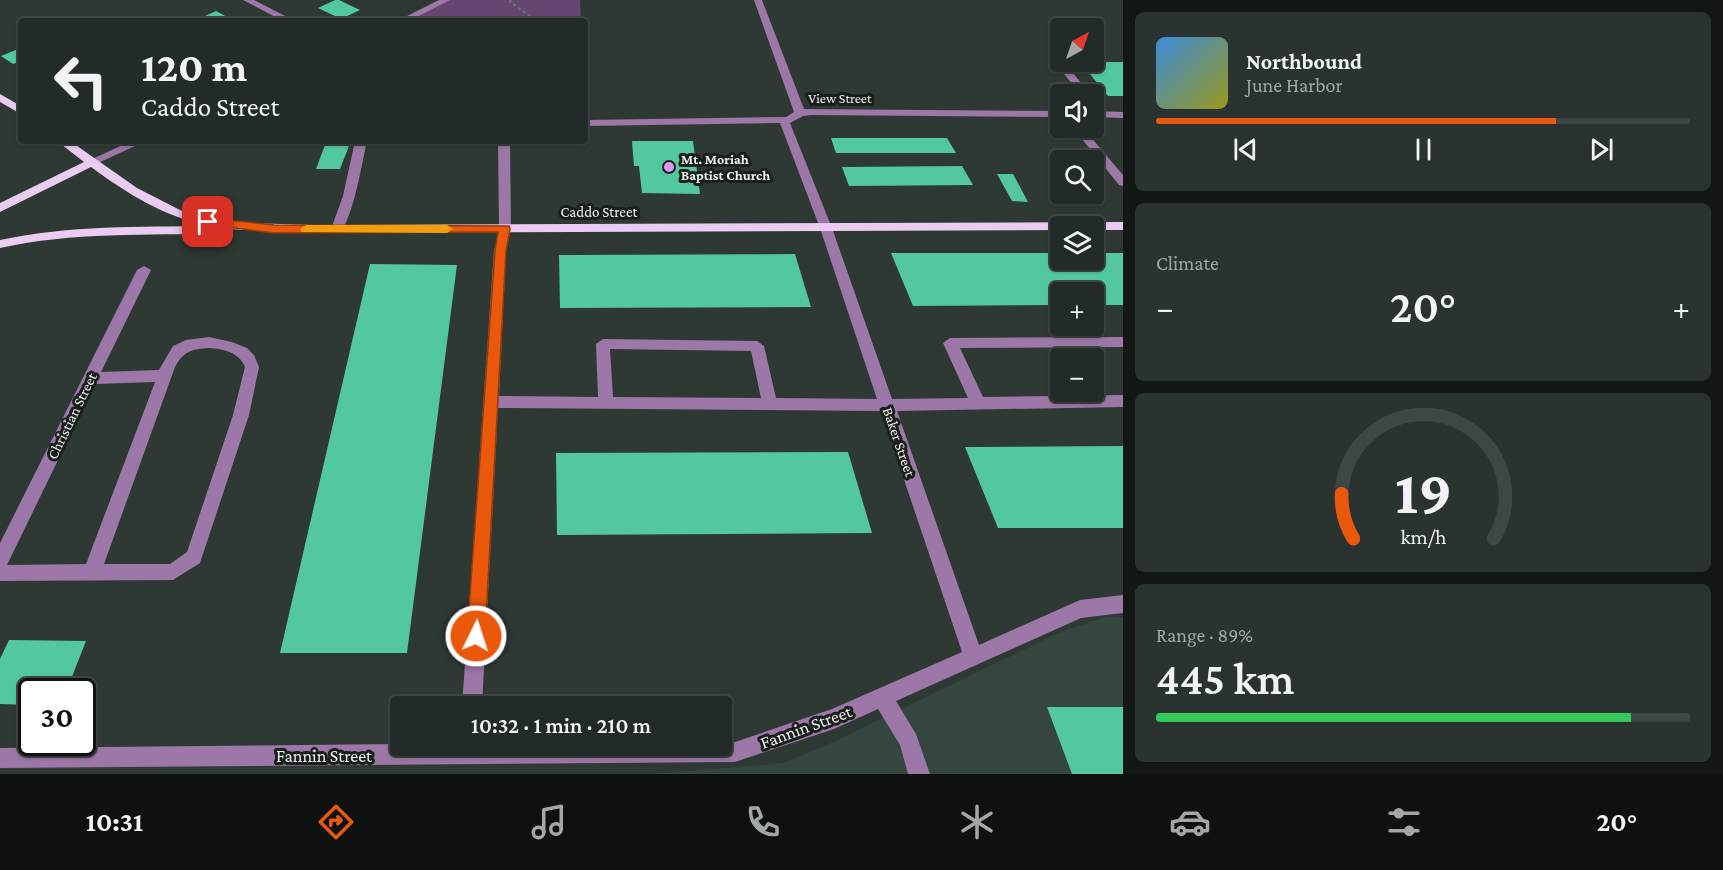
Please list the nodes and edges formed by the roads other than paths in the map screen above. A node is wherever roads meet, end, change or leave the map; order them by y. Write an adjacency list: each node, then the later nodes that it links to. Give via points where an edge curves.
1 (247, 0): 4 (street)
2 (446, 0): 5 (street)
3 (758, 0): 11 (street)
4 (284, 18)
5 (408, 18)
6 (1067, 72): 7 (street)
7 (1077, 84)
8 (0, 97): 9 (main road)
9 (18, 109)
10 (1104, 112): 13 (street)
11 (800, 113): 12 (street, View Street); 14 (street, View Street)
12 (1050, 114)
13 (1123, 114)
14 (784, 120): 15 (street, View Street); 25 (street, Baker Street)
15 (588, 123)
16 (1086, 138): 22 (street)
17 (67, 144): 21 (main road, Caddo Street)
18 (133, 144): 21 (street)
19 (360, 144): 27 (street)
20 (504, 144): 28 (street)
21 (92, 162): 23 (main road); 26 (main road, Caddo Street, via 143,197 175,212 208,222)
22 (1123, 182)
23 (0, 208)
24 (1123, 226): 25 (main road, Caddo Street)
25 (826, 228): 28 (main road, Caddo Street); 39 (street, Baker Street)
26 (274, 229): 27 (main road, Caddo Street); 29 (main road, via 84,233)
27 (337, 229): 28 (main road, Caddo Street)
28 (505, 229): 35 (street, via 500,251)
29 (0, 244)
30 (144, 270): 33 (street, Christian Street)
31 (1123, 342): 37 (street, via 950,343)
32 (164, 376): 33 (street); 42 (street); 42 (street, via 178,350 203,342 231,346 251,360 241,415 194,557 173,572)
33 (90, 378): 40 (street, Christian Street)
34 (1123, 401): 37 (street)
35 (491, 402): 36 (street); 45 (street)
36 (606, 403): 38 (street); 38 (street, via 603,344 757,346)
37 (978, 403): 39 (street)
38 (770, 404): 39 (street)
39 (886, 405): 44 (street, Baker Street)
40 (0, 561)
41 (0, 573): 42 (street)
42 (92, 573)
43 (1123, 604): 44 (street, Fannin Street, via 1080,609)
44 (973, 656): 46 (street, Fannin Street)
45 (473, 696)
46 (882, 697): 48 (street, Fannin Street, via 834,719); 50 (street, via 909,741)
47 (390, 751): 49 (street, Fannin Street)
48 (732, 752)
49 (0, 758)
50 (919, 774)

